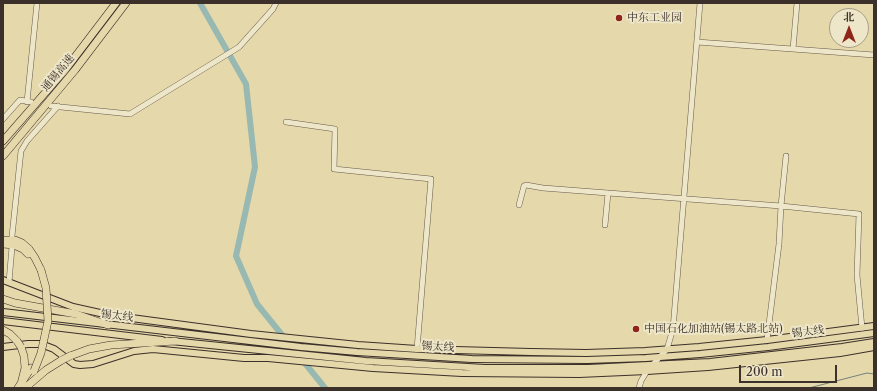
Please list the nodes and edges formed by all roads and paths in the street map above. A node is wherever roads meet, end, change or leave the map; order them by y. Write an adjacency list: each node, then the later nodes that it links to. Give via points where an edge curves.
1 (36, 3): 12 (street, via 29,102 20,100)
2 (116, 3): 14 (highway, 通锡高速, via 65,70)
3 (126, 3): 15 (highway, 通锡高速, via 75,70)
4 (276, 3): 11 (street, via 239,47 130,114)
5 (700, 3): 7 (street)
6 (797, 3): 8 (street)
7 (697, 42): 8 (street); 18 (street)
8 (793, 49): 9 (street)
9 (874, 55)
10 (51, 106): 11 (street)
11 (58, 106): 22 (street, via 21,151)
12 (3, 119)
13 (286, 122): 41 (street, via 335,129 334,168 431,179)
14 (3, 141)
15 (3, 156)
16 (786, 156): 20 (street)
17 (608, 193): 18 (street); 19 (street, via 526,185); 21 (street)
18 (683, 198): 20 (street); 42 (street, via 673,329)
19 (519, 205)
20 (781, 206): 33 (street, via 859,214 858,275); 36 (street)
21 (605, 225)
22 (12, 236)
23 (3, 240): 26 (highway, via 22,243 36,258)
24 (3, 244): 26 (highway, via 14,245 23,250)
25 (12, 247): 27 (street)
26 (40, 271): 46 (highway, via 44,302 41,338 32,369)
27 (6, 281): 41 (main road, via 73,307 109,315 275,337)
28 (3, 299): 31 (highway, via 76,314)
29 (3, 312): 31 (main road, 锡太线)
30 (3, 321): 37 (main road, 锡太线)
31 (108, 325): 43 (main road, 锡太线, via 301,347 472,359 586,360)
32 (874, 326): 33 (main road)
33 (862, 328): 36 (main road)
34 (3, 330): 46 (highway, via 19,344 24,356)
35 (874, 333): 43 (main road, 锡太线)
36 (767, 340): 42 (main road)
37 (175, 341): 44 (main road, 锡太线, via 366,361 485,368); 46 (highway, bridge, via 89,349 62,360)
38 (874, 342): 44 (main road, 锡太线, via 718,361)
39 (3, 347): 45 (main road, via 41,344 80,365 93,364 134,351 153,349 462,373)
40 (874, 347): 45 (main road, via 708,368)
41 (417, 349): 42 (main road, via 586,353)
42 (667, 349): 43 (street)
43 (661, 357): 44 (street)
44 (654, 365): 45 (street)
45 (647, 372): 47 (street)
46 (22, 387)
47 (639, 388)

